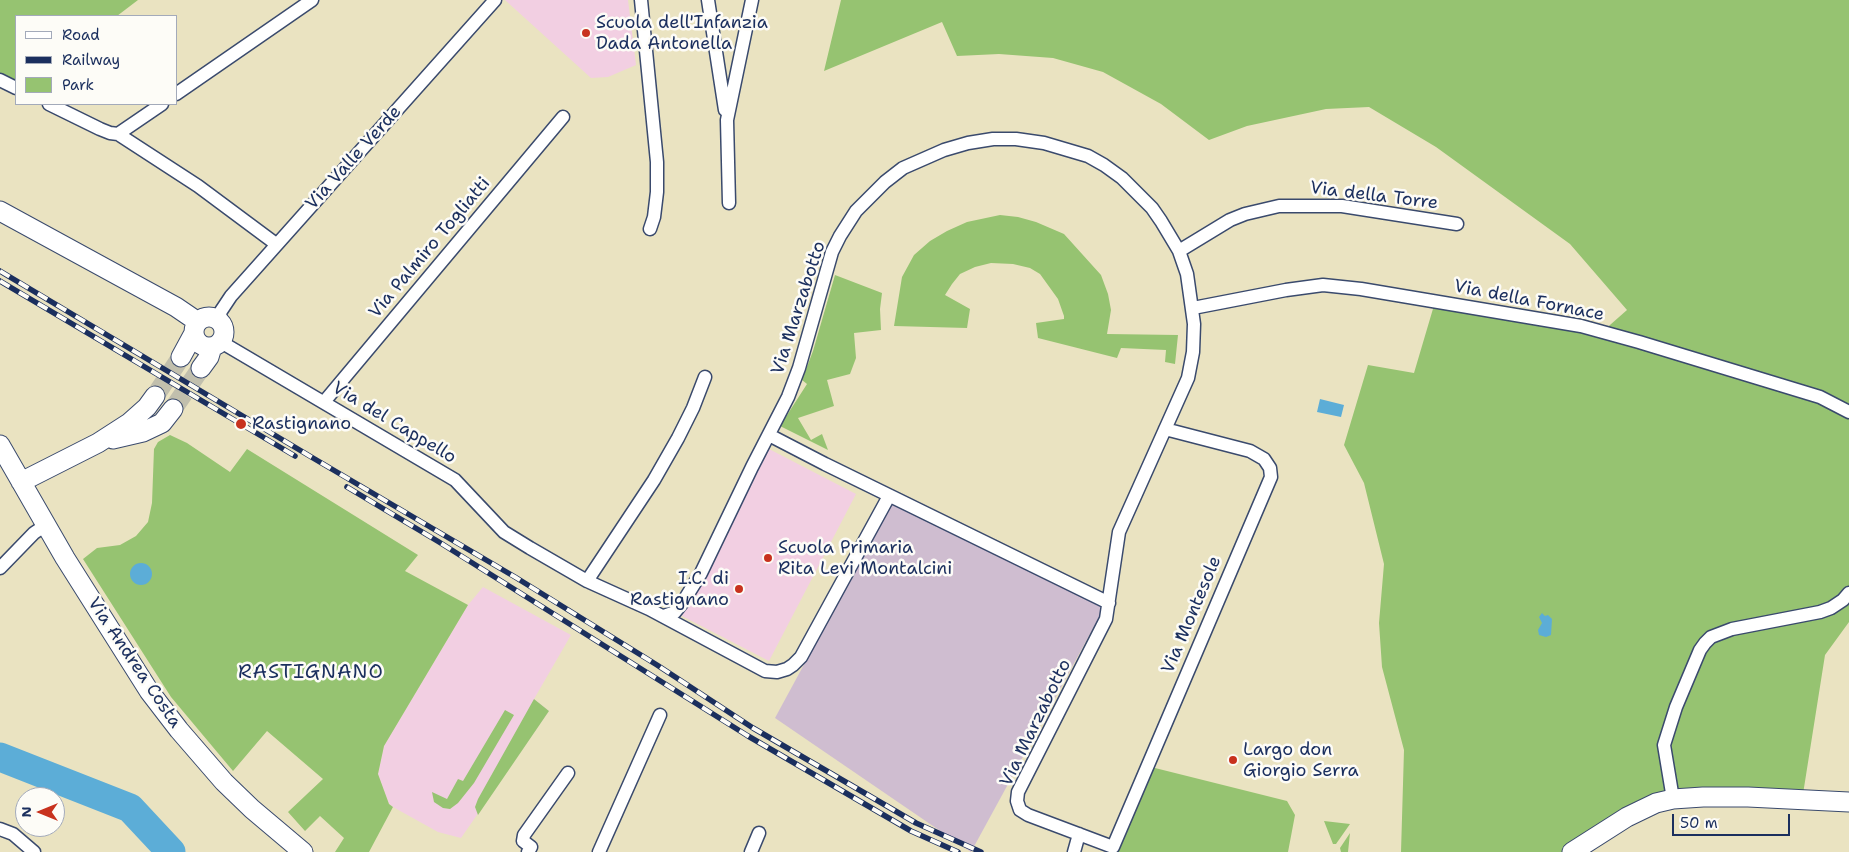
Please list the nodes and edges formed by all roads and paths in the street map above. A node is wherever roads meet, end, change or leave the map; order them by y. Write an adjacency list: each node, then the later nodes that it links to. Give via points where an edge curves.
1 (312, 0): 8 (street)
2 (495, 0): 18 (street, Via Valle Verde)
3 (641, 0): 17 (street, via 657,162 657,192)
4 (708, 0): 12 (street)
5 (752, 0): 12 (street)
6 (0, 80): 7 (street)
7 (15, 88)
8 (178, 93)
9 (51, 105): 13 (street, via 100,129)
10 (161, 105): 13 (street)
11 (563, 118): 28 (street, Via Palmiro Togliatti)
12 (726, 120): 14 (street)
13 (118, 134): 18 (street, via 198,186)
14 (729, 202)
15 (0, 210): 22 (main road, via 176,307)
16 (1457, 224): 19 (street, Via della Torre, via 1342,206 1279,206 1230,220)
17 (650, 229)
18 (276, 244): 21 (street, Via Valle Verde, via 231,296)
19 (1179, 252): 20 (street, Via Marzabotto); 32 (street, Via Marzabotto, via 1152,208 1139,194 1104,165 1072,150 1044,142 993,139 968,143 922,158 885,182 856,211 840,236 832,252 799,368)
20 (1193, 308): 30 (street, Via della Fornace, via 1323,285 1360,289 1581,326 1820,398); 31 (street, Via Marzabotto, via 1190,369)
21 (218, 320): 22 (main road, via 201,319); 23 (main road, via 224,332)
22 (196, 328): 23 (main road, via 195,338 202,346); 24 (main road)
23 (217, 344): 25 (main road); 28 (street, Via del Cappello)
24 (181, 357)
25 (201, 368)
26 (705, 378): 39 (street, via 682,430 654,480)
27 (155, 396): 33 (main road, via 129,422)
28 (324, 402): 39 (street, Via del Cappello, via 455,480 504,532)
29 (173, 409): 33 (main road, via 162,423 143,432)
30 (1849, 412)
31 (1165, 430): 41 (street, Via Marzabotto, via 1119,532); 49 (street, Via Montesole, via 1250,451 1264,459 1271,477 1113,847)
32 (769, 435): 36 (street); 42 (street, via 701,573 675,612)
33 (98, 443): 35 (main road)
34 (0, 445): 35 (main road, Via Andrea Costa)
35 (21, 482): 37 (main road, Via Andrea Costa)
36 (889, 496): 41 (street); 42 (street, Via del Cappello, via 801,657 787,669 765,671)
37 (46, 525): 38 (street); 51 (main road, Via Andrea Costa, via 124,654 173,722 224,782)
38 (0, 568)
39 (587, 581): 42 (street, Via del Cappello)
40 (1849, 593): 45 (street, via 1826,610 1732,629 1705,642 1676,707 1664,745)
41 (1109, 603): 49 (street, Via Marzabotto, via 1106,619 1018,792 1020,810 1028,816)
42 (664, 616)
43 (660, 715): 53 (street)
44 (568, 773): 52 (street, via 524,835 523,841 531,847)
45 (1673, 799): 46 (main road, via 1748,797); 56 (main road, via 1627,817)
46 (1849, 802)
47 (0, 829): 50 (street, via 13,834)
48 (759, 833): 54 (street)
49 (1079, 834): 55 (street)
50 (34, 852)
51 (303, 852)
52 (528, 852)
53 (599, 852)
54 (751, 852)
55 (1074, 852)
56 (1572, 852)

